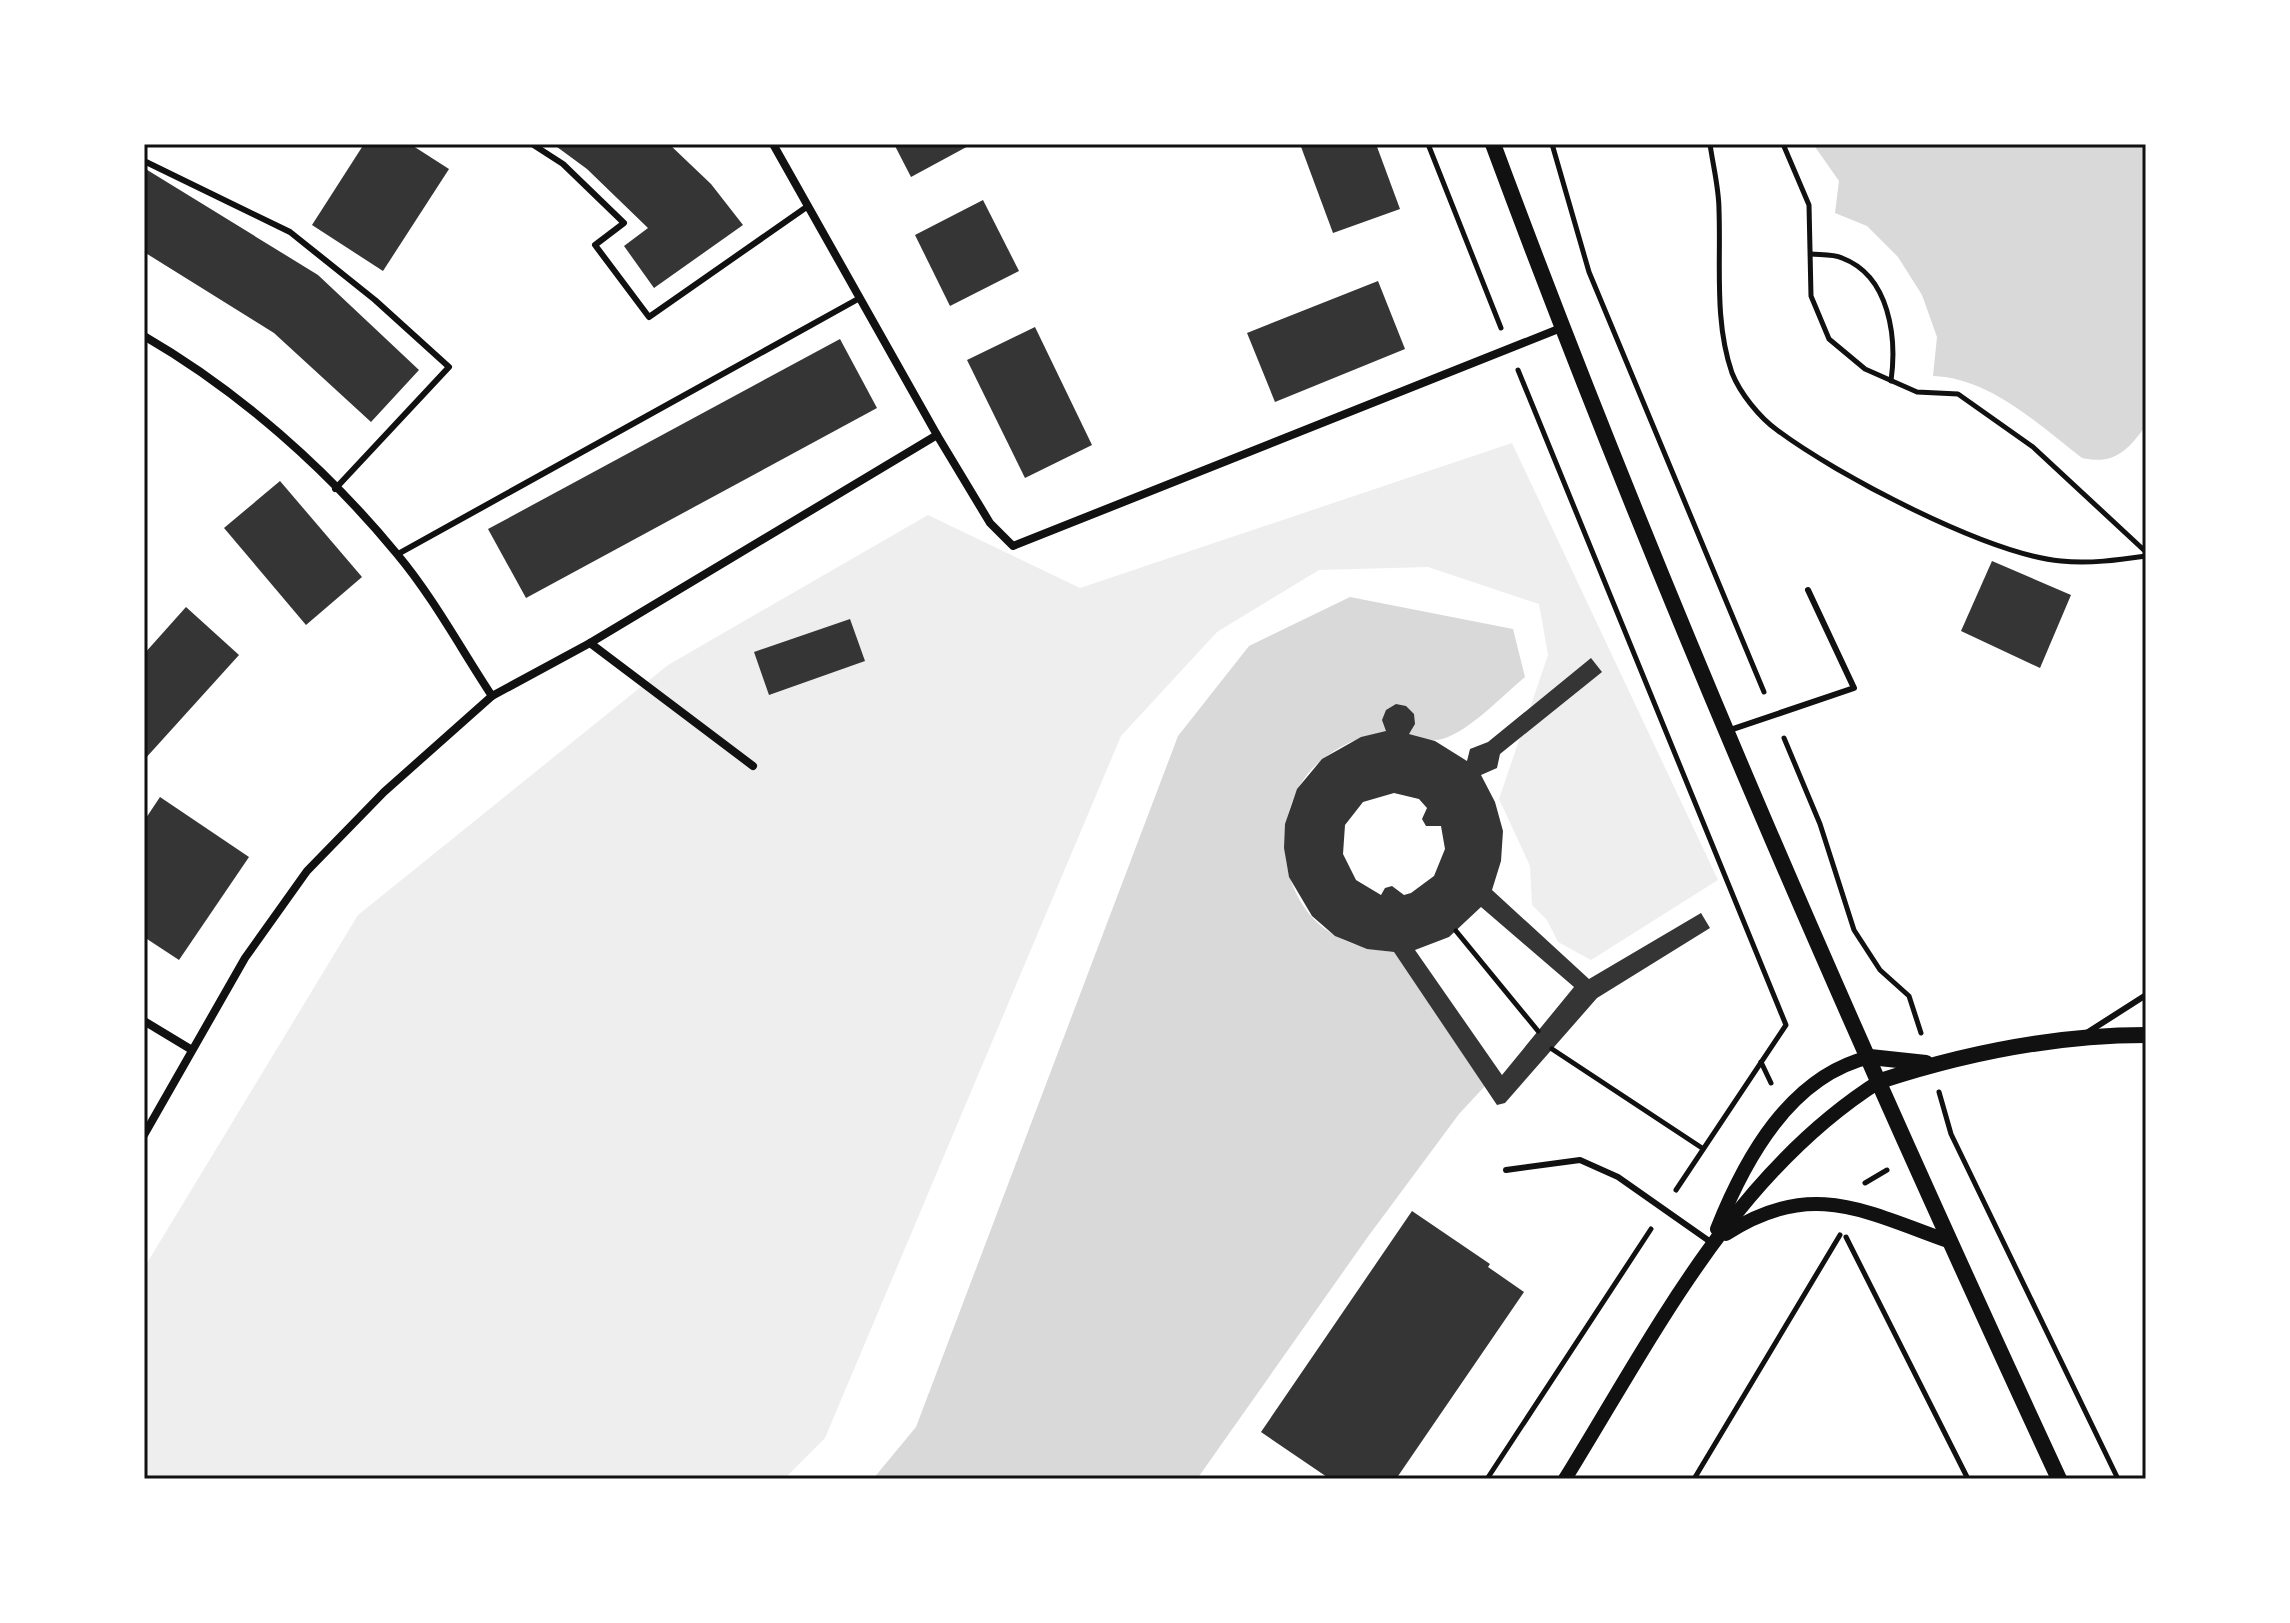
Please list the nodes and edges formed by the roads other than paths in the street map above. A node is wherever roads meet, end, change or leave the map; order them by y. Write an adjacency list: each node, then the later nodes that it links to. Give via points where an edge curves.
1 (532, 144): 5 (lane, via 563,164 624,223 595,245 649,317)
2 (773, 144): 5 (street)
3 (1493, 144): 7 (main road)
4 (144, 161): 10 (lane, via 290,232 449,367)
5 (808, 206): 6 (street)
6 (858, 299): 9 (street); 11 (lane)
7 (1561, 328): 9 (street, via 1013,546 990,523); 15 (main road)
8 (144, 336): 10 (street, via 184,359 290,442)
9 (937, 435): 13 (street)
10 (335, 489): 11 (street)
11 (398, 554): 14 (street)
12 (1808, 590): 15 (lane, via 1854,688)
13 (590, 643): 14 (street); 16 (street)
14 (492, 696): 21 (street, via 384,792 307,871 245,958)
15 (1727, 731): 22 (main road)
16 (753, 766)
17 (2146, 995): 19 (lane)
18 (144, 1021): 21 (street)
19 (2082, 1035): 20 (main road); 23 (main road)
20 (2146, 1035)
21 (192, 1050): 25 (street)
22 (1870, 1057): 23 (main road); 24 (main road); 28 (street, via 1829,1074 1786,1108 1737,1181)
23 (1931, 1064): 24 (main road)
24 (1880, 1081): 27 (main road); 28 (street, via 1807,1136)
25 (144, 1135)
26 (1506, 1170): 28 (lane, via 1580,1160 1618,1177)
27 (1948, 1241): 28 (street, via 1830,1202 1776,1209); 30 (main road)
28 (1712, 1243): 29 (street)
29 (1565, 1479)
30 (2059, 1479)

